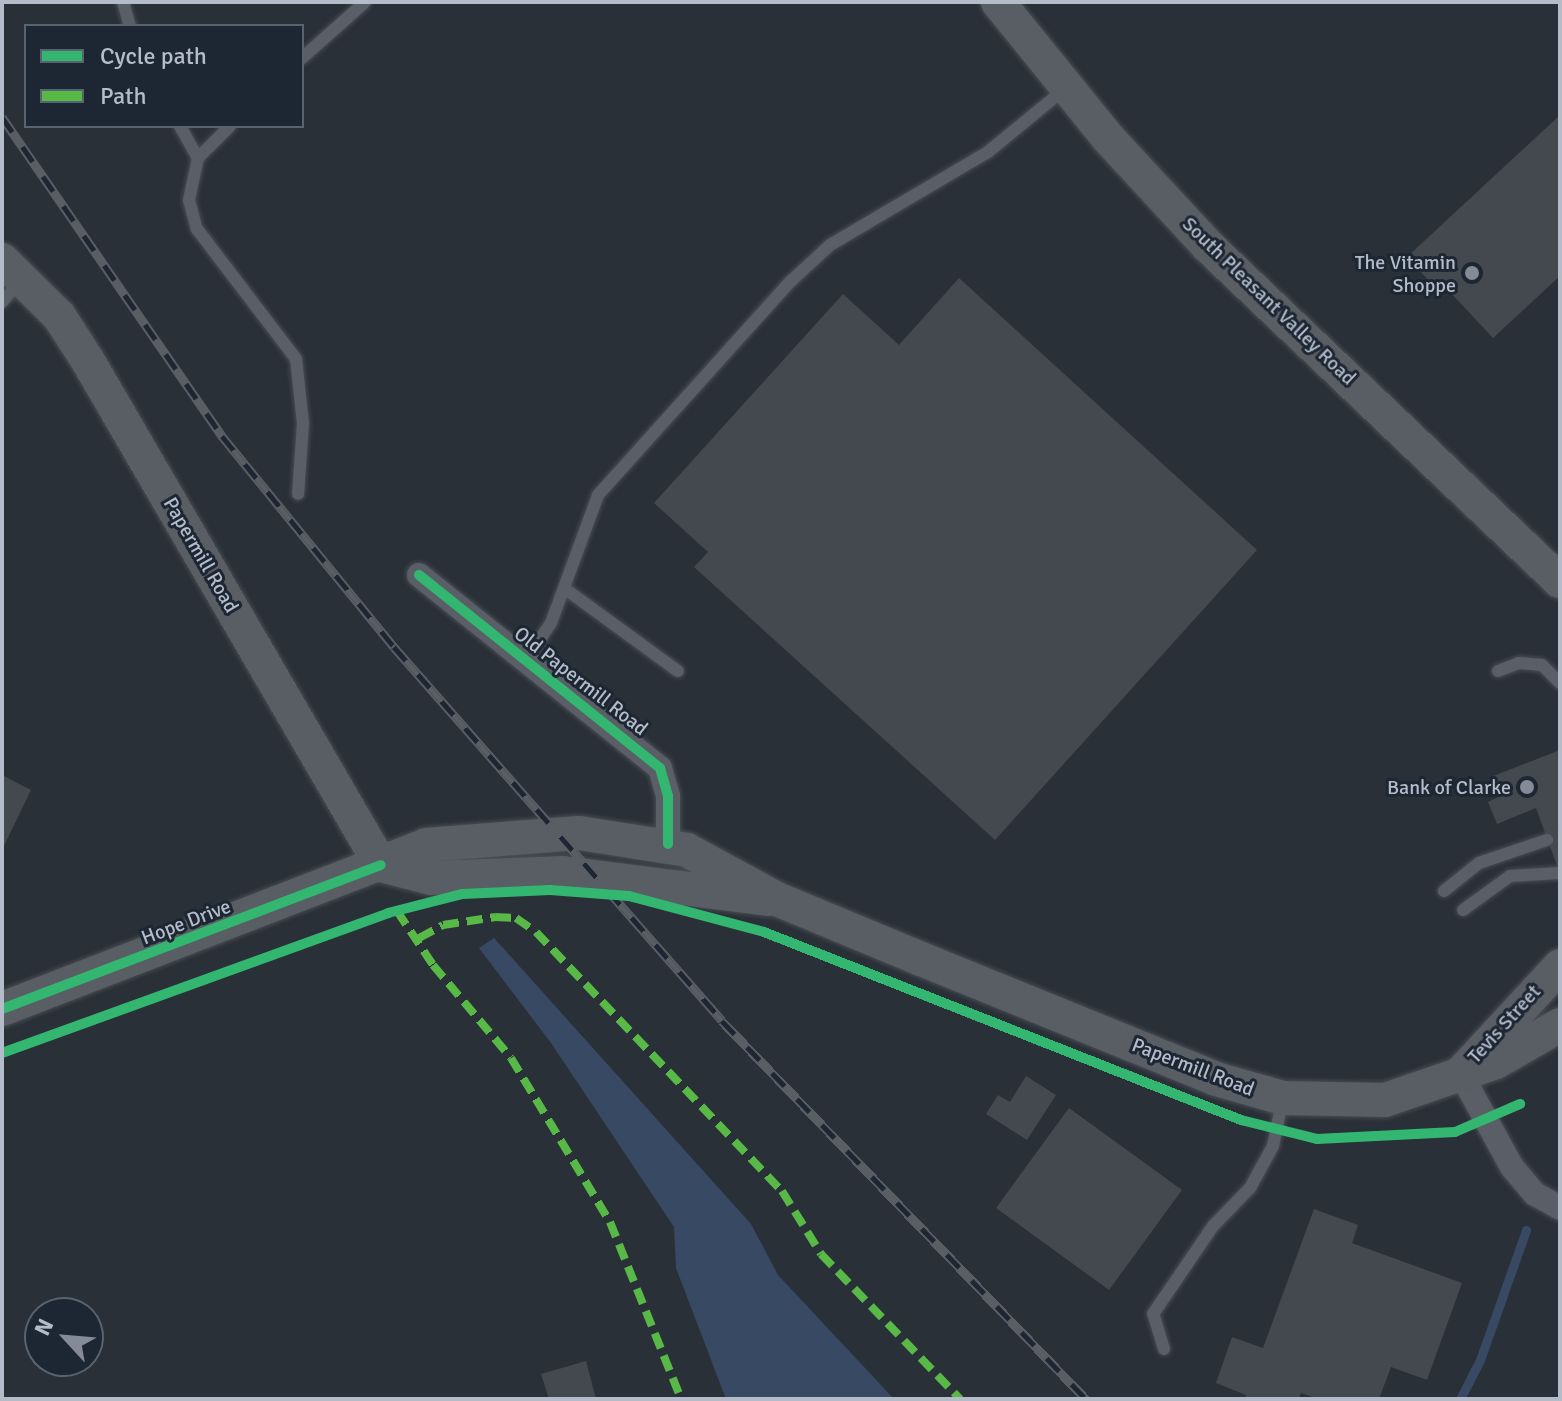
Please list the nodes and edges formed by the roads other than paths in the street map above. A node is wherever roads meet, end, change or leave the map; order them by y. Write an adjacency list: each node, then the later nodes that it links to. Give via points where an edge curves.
1 (123, 2): 4 (lane)
2 (365, 2): 5 (lane)
3 (998, 2): 6 (main road, South Pleasant Valley Road)
4 (129, 24)
5 (304, 56)
6 (1066, 88): 13 (main road, South Pleasant Valley Road, via 1208,246); 14 (lane, via 988,152 830,245 791,281 598,495)
7 (181, 128): 9 (lane)
8 (228, 128): 9 (lane)
9 (198, 158): 11 (lane, via 189,200 197,229 296,359 303,423)
10 (9, 279): 21 (main road, Papermill Road, via 59,316 88,361)
11 (298, 494)
12 (419, 575): 15 (street, Old Papermill Road)
13 (1560, 581)
14 (564, 588): 15 (lane, via 551,623); 16 (lane)
15 (526, 660): 20 (street, Old Papermill Road, via 660,768 668,796)
16 (678, 671)
17 (1498, 671): 18 (lane, via 1519,663 1542,665)
18 (1560, 683)
19 (1547, 840): 23 (lane, via 1479,863)
20 (668, 844): 21 (main road, Papermill Road, via 579,833 452,839 407,851); 24 (main road, Papermill Road)
21 (381, 865): 24 (main road, Papermill Road, via 431,878 563,873); 27 (main road, Hope Drive)
22 (1560, 873): 25 (lane, via 1510,876)
23 (1444, 891)
24 (777, 899): 30 (main road, Papermill Road, via 1216,1079)
25 (1463, 910)
26 (1560, 966): 29 (main road, Tevis Street)
27 (2, 1009)
28 (1560, 1025): 29 (main road, Tevis Street, via 1518,1053)
29 (1461, 1074): 30 (main road, Papermill Road, via 1385,1100); 31 (street, via 1518,1174 1535,1194)
30 (1283, 1098): 32 (lane, via 1273,1146 1250,1188 1213,1226 1153,1314)
31 (1560, 1208)
32 (1164, 1349)

